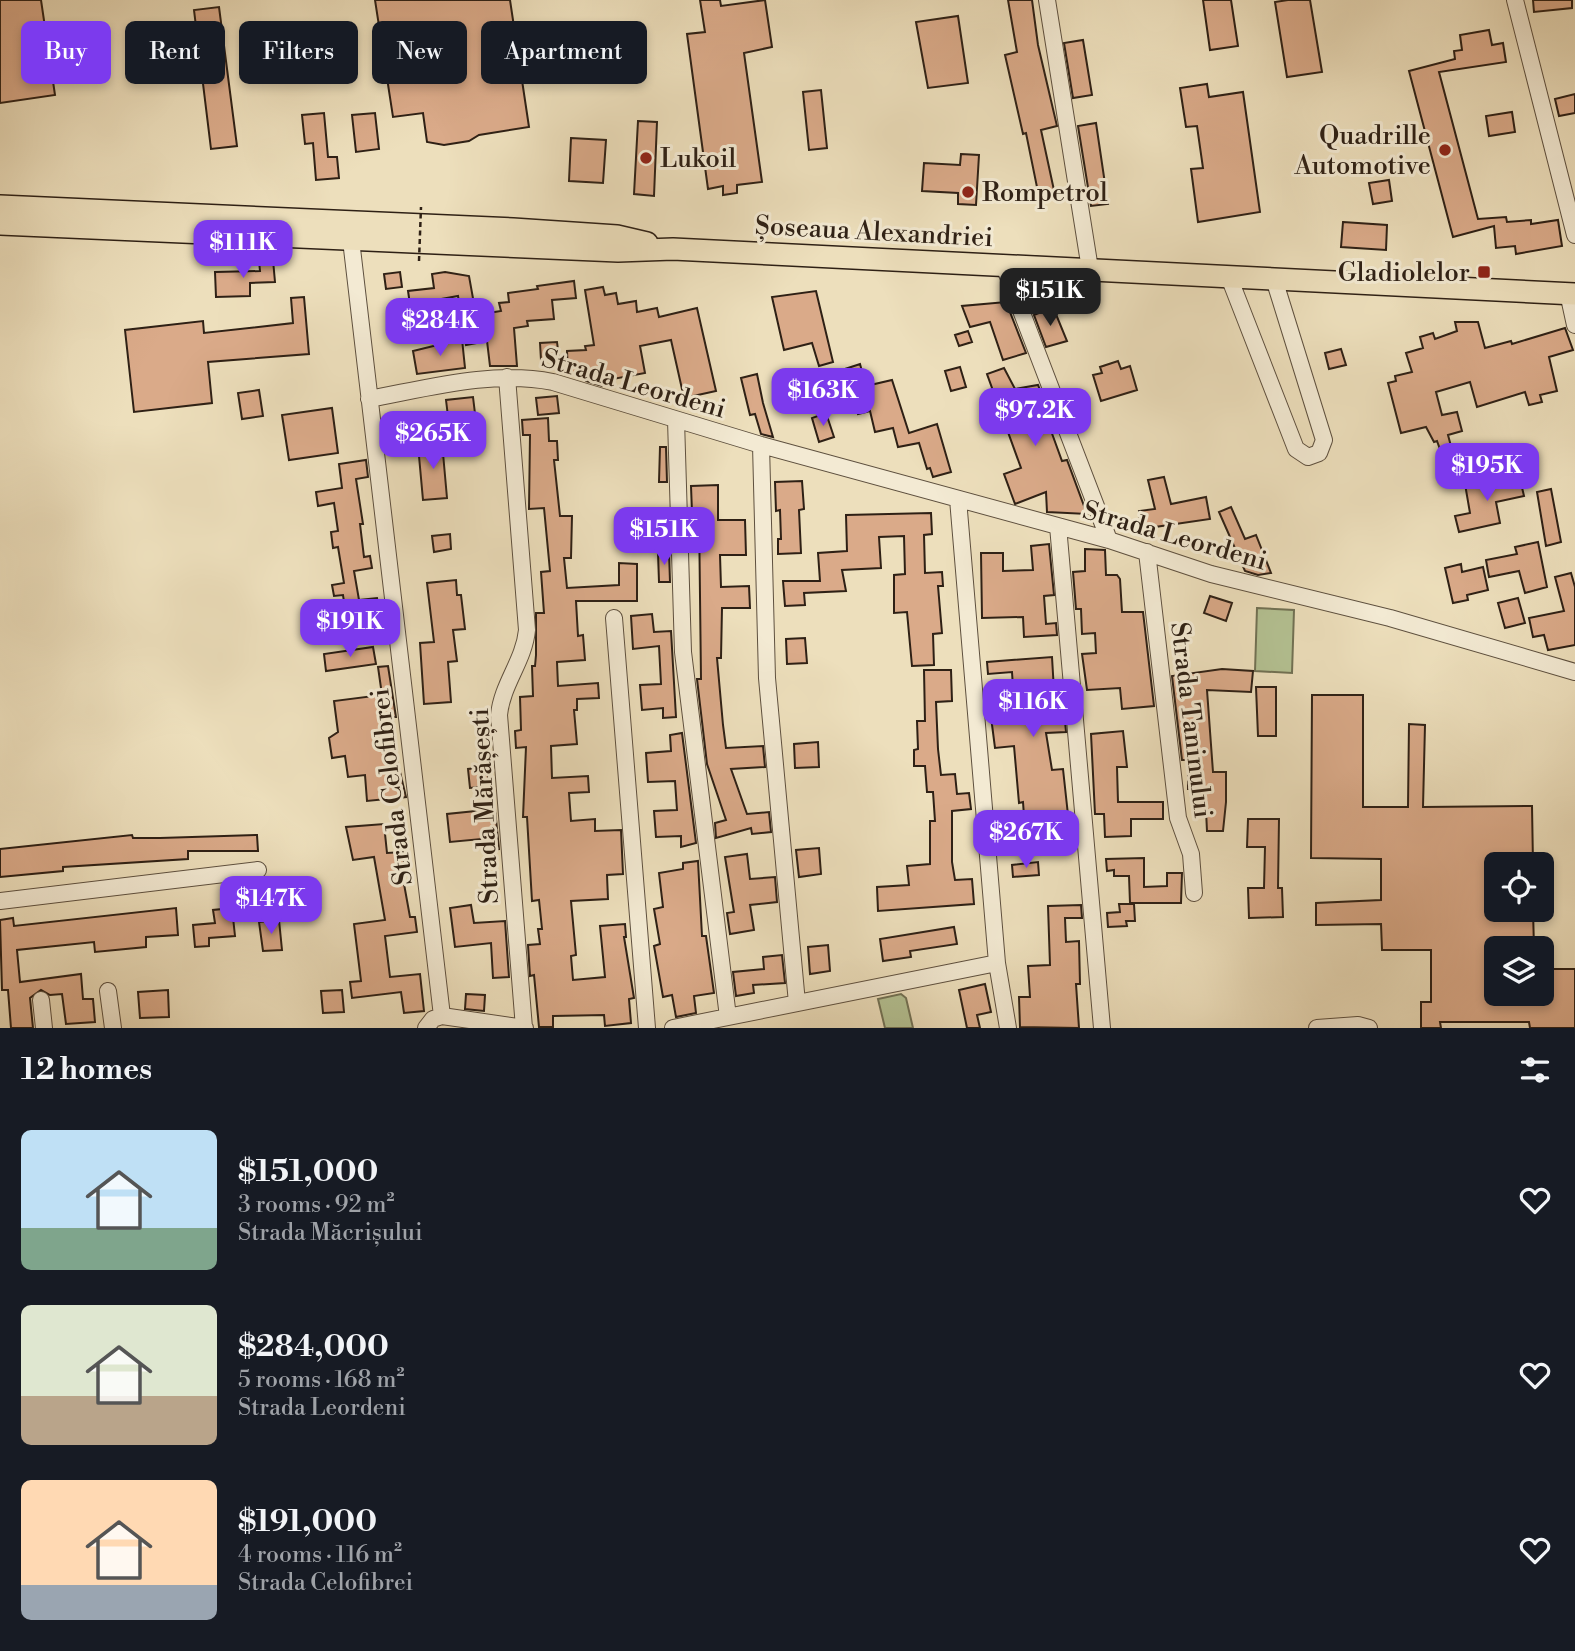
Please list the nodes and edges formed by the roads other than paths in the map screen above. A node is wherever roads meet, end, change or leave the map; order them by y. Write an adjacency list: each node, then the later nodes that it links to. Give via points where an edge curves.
1 (1047, 0): 9 (street)
2 (1515, 0): 5 (street)
3 (0, 206): 7 (main road, Șoseaua Alexandriei, via 560,231 617,236)
4 (0, 224): 6 (main road, Șoseaua Alexandriei)
5 (1575, 235)
6 (351, 240): 7 (main road, Șoseaua Alexandriei, via 618,251); 15 (street, Strada Celofibrei)
7 (673, 248): 8 (main road, Șoseaua Alexandriei)
8 (1004, 266): 9 (main road, Șoseaua Alexandriei); 20 (street)
9 (1090, 270): 10 (main road, Șoseaua Alexandriei)
10 (1228, 277): 11 (main road, Șoseaua Alexandriei); 11 (street, via 1296,449 1308,457 1319,453 1324,440)
11 (1274, 279): 12 (main road, Șoseaua Alexandriei)
12 (1572, 293): 13 (street)
13 (1575, 326)
14 (507, 377): 15 (street, Strada Leordeni); 16 (street, Strada Leordeni, via 553,382); 37 (street, Strada Mărășești, via 527,630 521,659 501,695 499,715)
15 (369, 399): 31 (street, Strada Celofibrei)
16 (676, 420): 17 (street, Strada Leordeni); 32 (street, via 683,652)
17 (761, 445): 18 (street, Strada Leordeni); 30 (street, via 767,678)
18 (958, 499): 19 (street, Strada Leordeni); 27 (street)
19 (1058, 526): 20 (street, Strada Leordeni); 41 (street)
20 (1109, 540): 21 (street, Strada Leordeni)
21 (1147, 552): 23 (street, Strada Leordeni, via 1211,574 1390,618); 25 (street, Strada Taninului, via 1178,818 1191,854)
22 (614, 618): 38 (street)
23 (1575, 672)
24 (258, 870): 26 (street)
25 (1194, 893)
26 (0, 901)
27 (997, 963): 30 (street); 40 (street)
28 (108, 991): 35 (street)
29 (41, 1000): 34 (street)
30 (797, 1003): 32 (street)
31 (442, 1016): 36 (street); 37 (street, Strada Mărășești)
32 (728, 1017): 39 (street)
33 (1363, 1027): 42 (street)
34 (44, 1028)
35 (113, 1028)
36 (426, 1028)
37 (524, 1028)
38 (647, 1028)
39 (673, 1028)
40 (1008, 1028)
41 (1102, 1028)
42 (1317, 1028)

